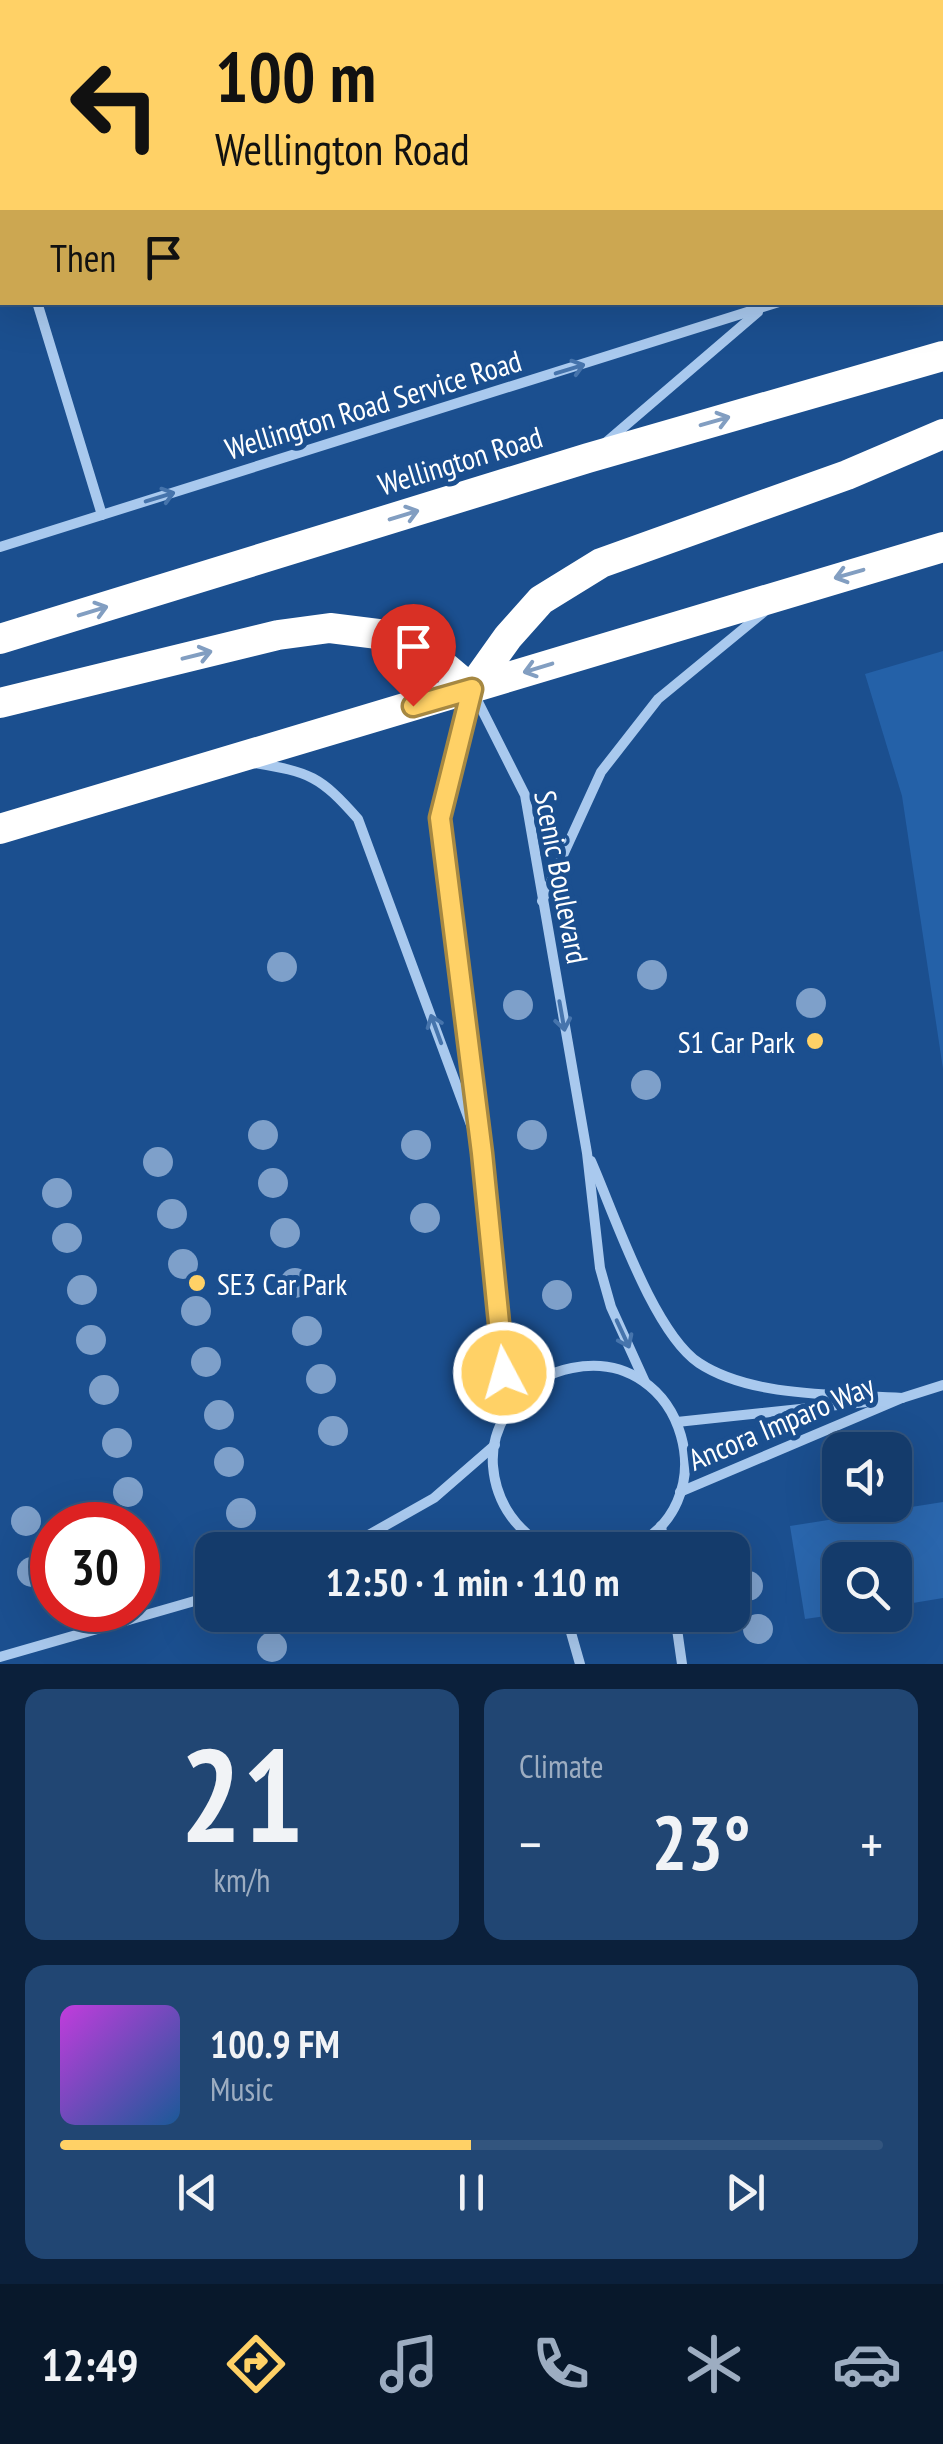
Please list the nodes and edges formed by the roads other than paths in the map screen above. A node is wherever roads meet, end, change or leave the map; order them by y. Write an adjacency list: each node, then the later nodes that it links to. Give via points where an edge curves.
1 (38, 305): 7 (street)
2 (772, 305): 3 (street, Wellington Road Service Road)
3 (761, 310): 6 (street, Wellington Road Service Road); 7 (street, Wellington Road Service Road, one-way to 3)
4 (943, 356): 6 (highway, Wellington Road, one-way to 4)
5 (943, 434): 12 (highway, via 601,563 541,600)
6 (588, 458): 11 (highway, Wellington Road, one-way to 6)
7 (102, 515): 8 (street, Wellington Road Service Road)
8 (0, 546)
9 (943, 546): 10 (highway, one-way to 10)
10 (789, 592): 12 (highway, one-way to 12); 16 (street, via 658,699 601,772)
11 (0, 639)
12 (472, 689): 13 (highway, one-way to 12, via 330,628 394,636); 14 (highway); 16 (street, Scenic Boulevard, via 525,796); 17 (street, via 440,818)
13 (0, 702)
14 (232, 760): 15 (highway); 17 (street, one-way to 14, via 358,819 301,770)
15 (0, 829)
16 (541, 902): 18 (street, Scenic Boulevard, one-way to 18)
17 (482, 1153): 22 (street)
18 (587, 1153): 19 (street, Scenic Boulevard, one-way to 19, via 610,1307); 21 (street, via 661,1319 697,1362 743,1383)
19 (645, 1382): 22 (street, via 586,1365 556,1371 529,1386); 23 (street, Scenic Boulevard)
20 (943, 1385): 21 (street, Ancora Imparo Way)
21 (902, 1398): 23 (street, Ancora Imparo Way); 25 (street, Ancora Imparo Way)
22 (508, 1410): 24 (street)
23 (677, 1422): 25 (street, via 686,1458)
24 (495, 1445): 27 (street, via 434,1498); 28 (street, via 496,1489)
25 (680, 1492): 26 (street)
26 (661, 1526): 29 (street); 30 (street)
27 (374, 1532)
28 (524, 1532)
29 (654, 1532)
30 (662, 1532)
31 (195, 1601): 34 (street)
32 (571, 1632): 35 (street)
33 (677, 1632): 36 (street)
34 (0, 1657)
35 (580, 1664)
36 (682, 1664)

